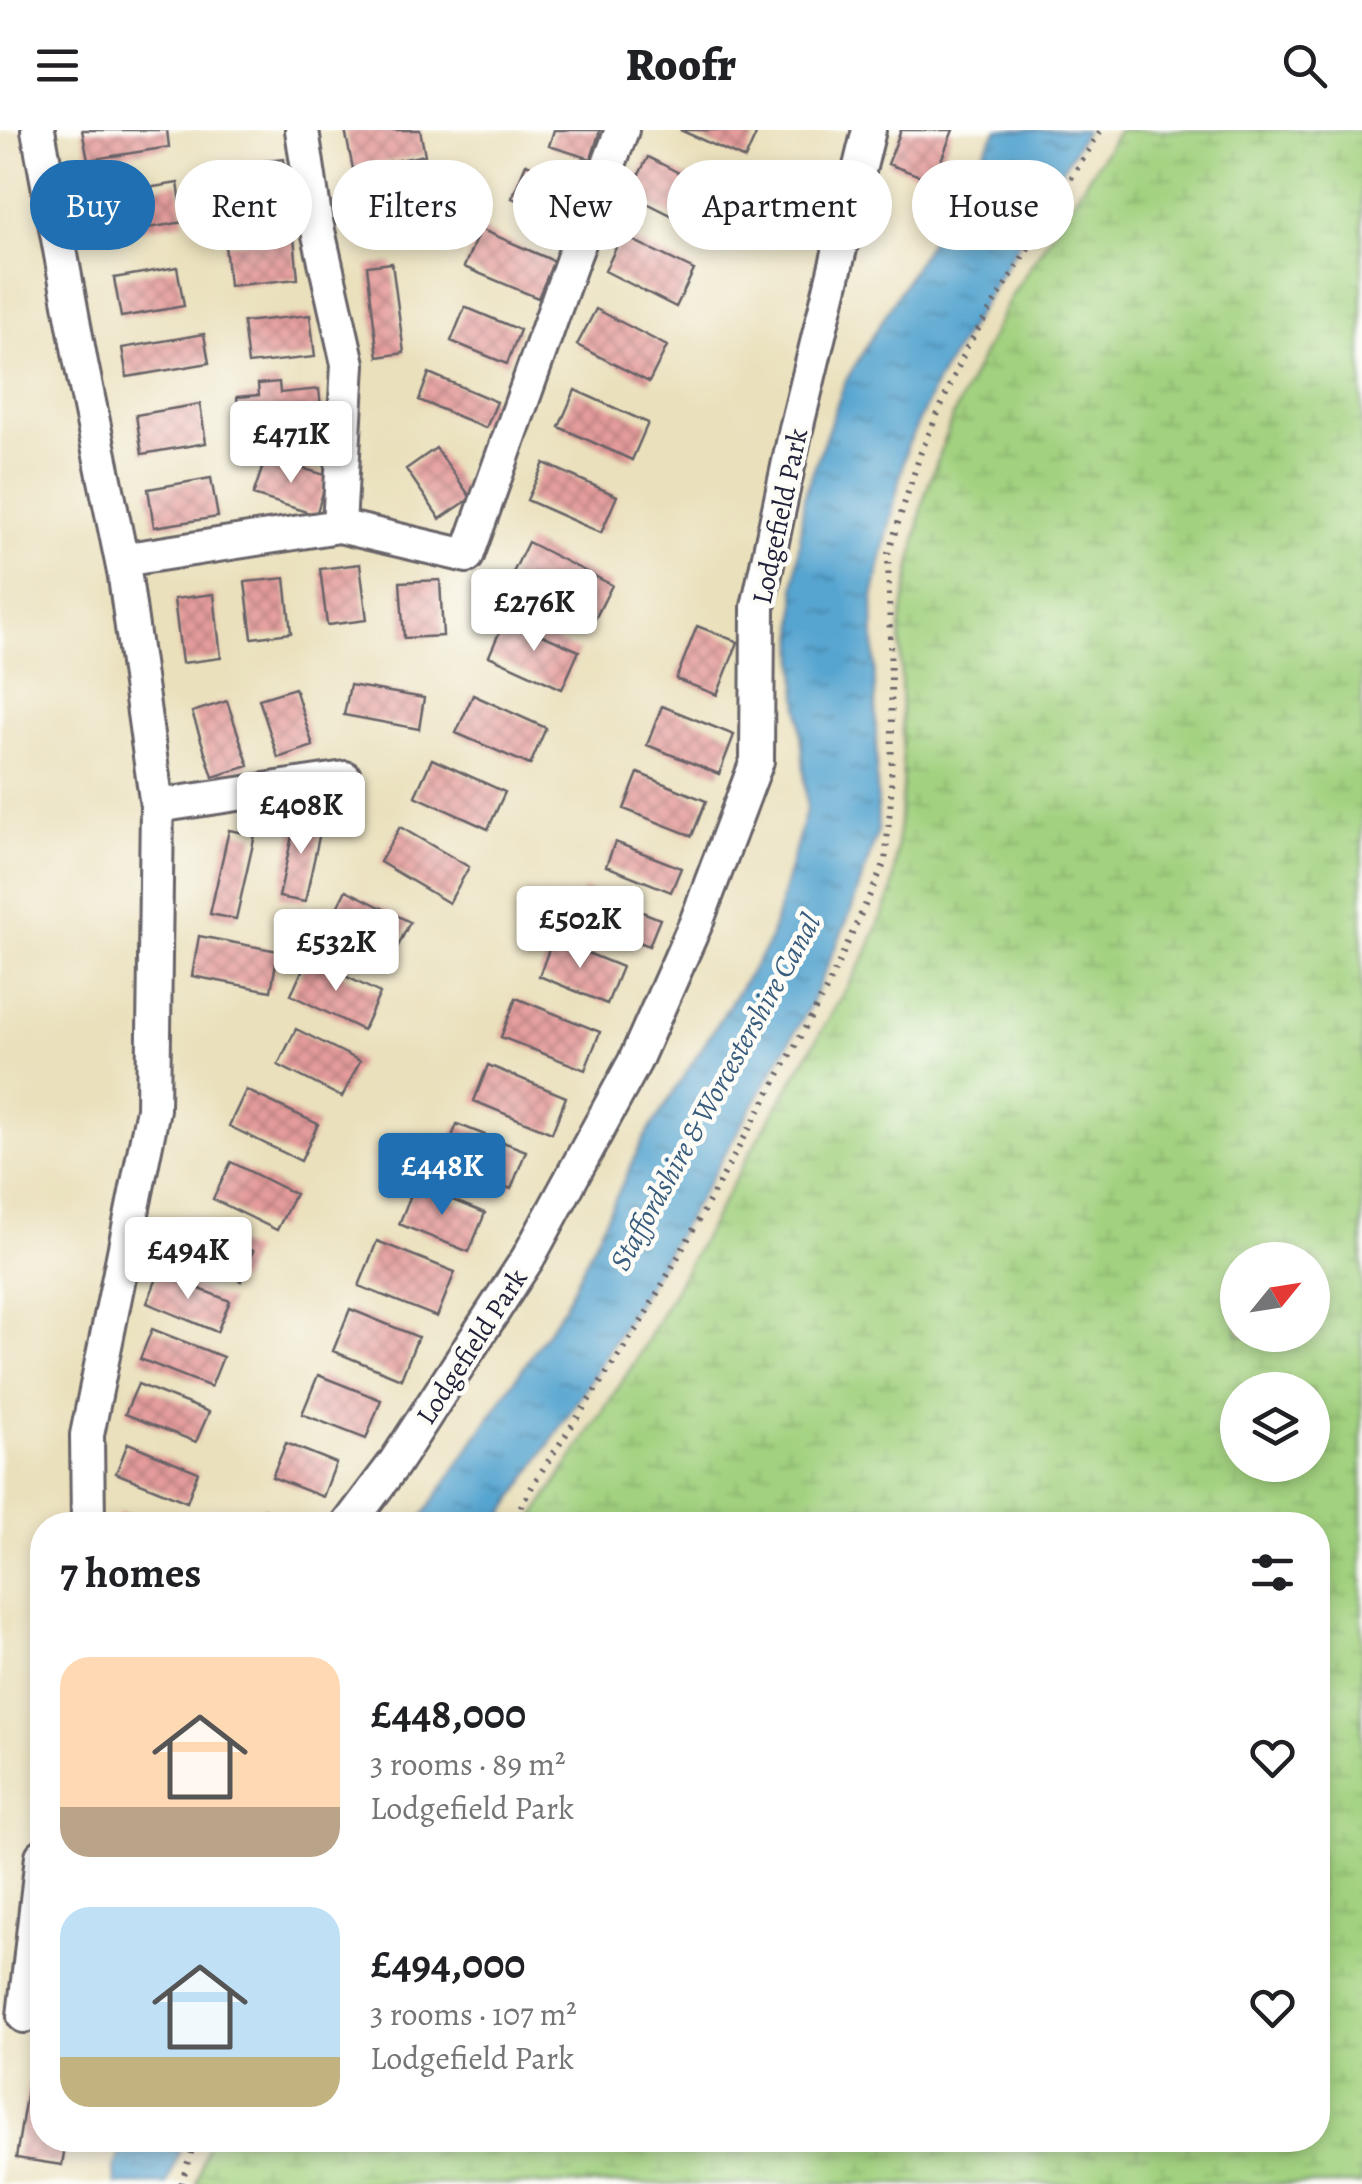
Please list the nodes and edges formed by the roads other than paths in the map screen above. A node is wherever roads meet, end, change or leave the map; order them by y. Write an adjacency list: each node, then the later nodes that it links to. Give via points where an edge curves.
1 (38, 130): 6 (street)
2 (302, 130): 5 (street, via 314,217 348,364)
3 (622, 130): 5 (street, via 468,556)
4 (870, 130): 10 (street, Lodgefield Park, via 758,607 756,761 696,923 636,1061 528,1258)
5 (339, 526): 6 (street)
6 (122, 560): 8 (street)
7 (345, 778): 8 (street)
8 (157, 806): 9 (street, via 153,1109 87,1435)
9 (88, 1512)
10 (358, 1512)
11 (30, 1963): 12 (street)
12 (24, 2016)

